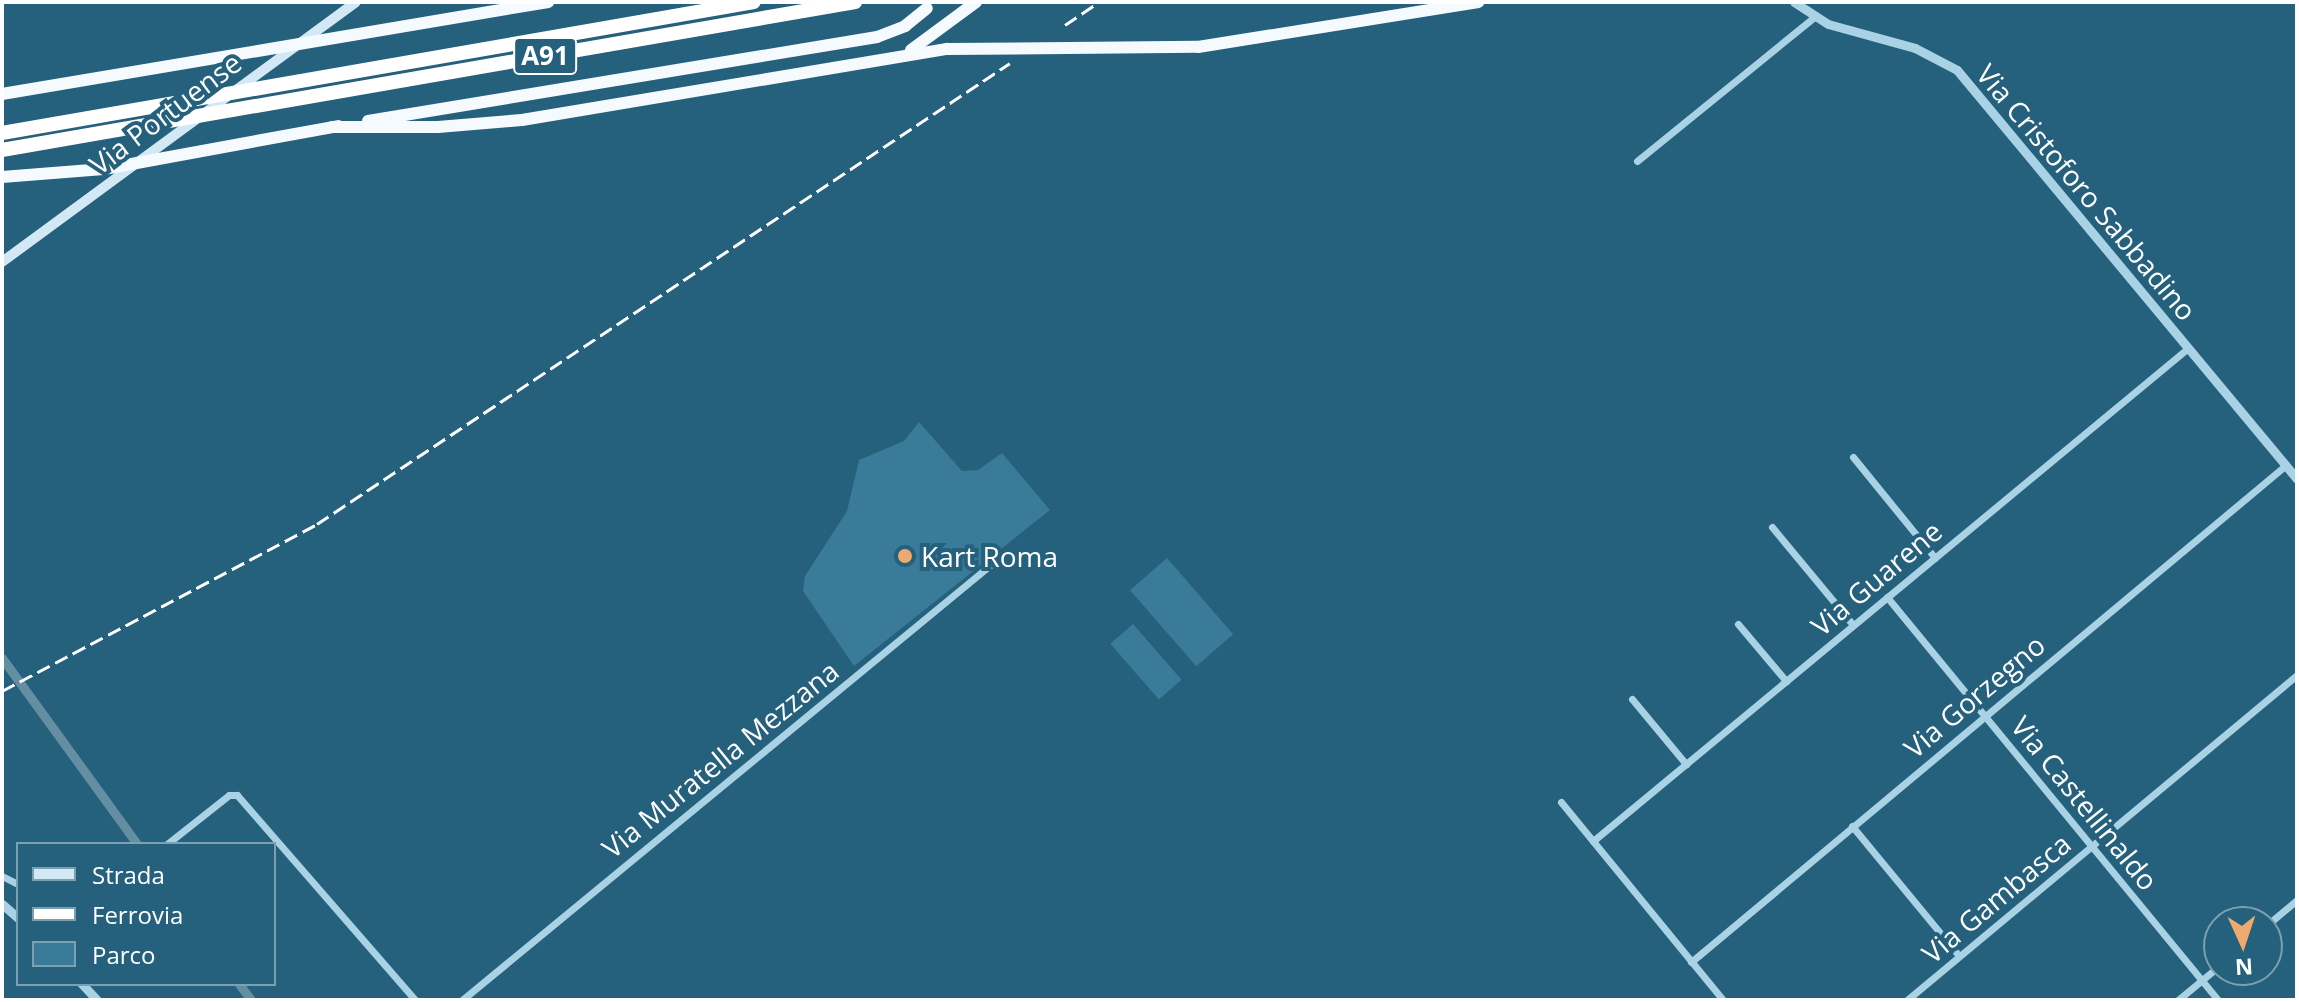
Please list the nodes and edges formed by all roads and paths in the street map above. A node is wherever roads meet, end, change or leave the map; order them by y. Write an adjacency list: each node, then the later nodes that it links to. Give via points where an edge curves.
1 (356, 2): 17 (main road, Via Portuense)
2 (548, 2): 11 (highway)
3 (754, 2): 13 (highway, A91)
4 (855, 2): 14 (highway, A91)
5 (976, 2): 10 (highway, via 927,42)
6 (1478, 2): 10 (highway, via 1198,47 999,45)
7 (1794, 2): 9 (street, Via Cristoforo Sabbadino)
8 (927, 8): 12 (highway, via 905,26 877,37)
9 (1814, 17): 15 (street); 18 (street, Via Cristoforo Sabbadino, via 1921,50 1957,70)
10 (901, 55): 12 (highway, via 522,120)
11 (2, 92)
12 (332, 127): 16 (highway, via 104,169)
13 (2, 133)
14 (2, 150)
15 (1637, 161)
16 (2, 177)
17 (2, 262)
18 (2188, 348): 20 (street, Via Cristoforo Sabbadino); 24 (street, Via Guarene)
19 (1853, 457): 24 (street)
20 (2286, 465): 21 (street, Via Cristoforo Sabbadino); 31 (street, Via Gorzegno)
21 (2297, 479)
22 (1772, 527): 27 (street)
23 (1006, 552): 42 (street, Via Muratella Mezzana)
24 (1935, 558): 25 (street, Via Guarene)
25 (1887, 597): 27 (street, Via Guarene); 31 (street, Via Castellinaldo)
26 (1738, 624): 29 (street)
27 (1853, 625): 29 (street, Via Guarene)
28 (2297, 675): 37 (street, Via Gambasca)
29 (1786, 681): 32 (street, Via Guarene)
30 (1632, 699): 32 (street)
31 (1985, 716): 34 (street, Via Gorzegno); 37 (street, Via Castellinaldo)
32 (1686, 764): 35 (street, Via Guarene)
33 (1561, 802): 35 (street)
34 (1852, 826): 38 (street); 39 (street, Via Gorzegno)
35 (1593, 841): 39 (street)
36 (170, 842): 41 (street, via 229,795 237,795)
37 (2092, 847): 38 (street, Via Gambasca); 40 (street, Via Castellinaldo)
38 (1959, 956): 44 (street, Via Gambasca)
39 (1691, 962): 43 (street)
40 (2202, 980): 45 (street); 46 (street, Via Castellinaldo)
41 (415, 1000)
42 (462, 1000)
43 (1723, 1000)
44 (1907, 1000)
45 (2178, 1000)
46 (2218, 1000)

